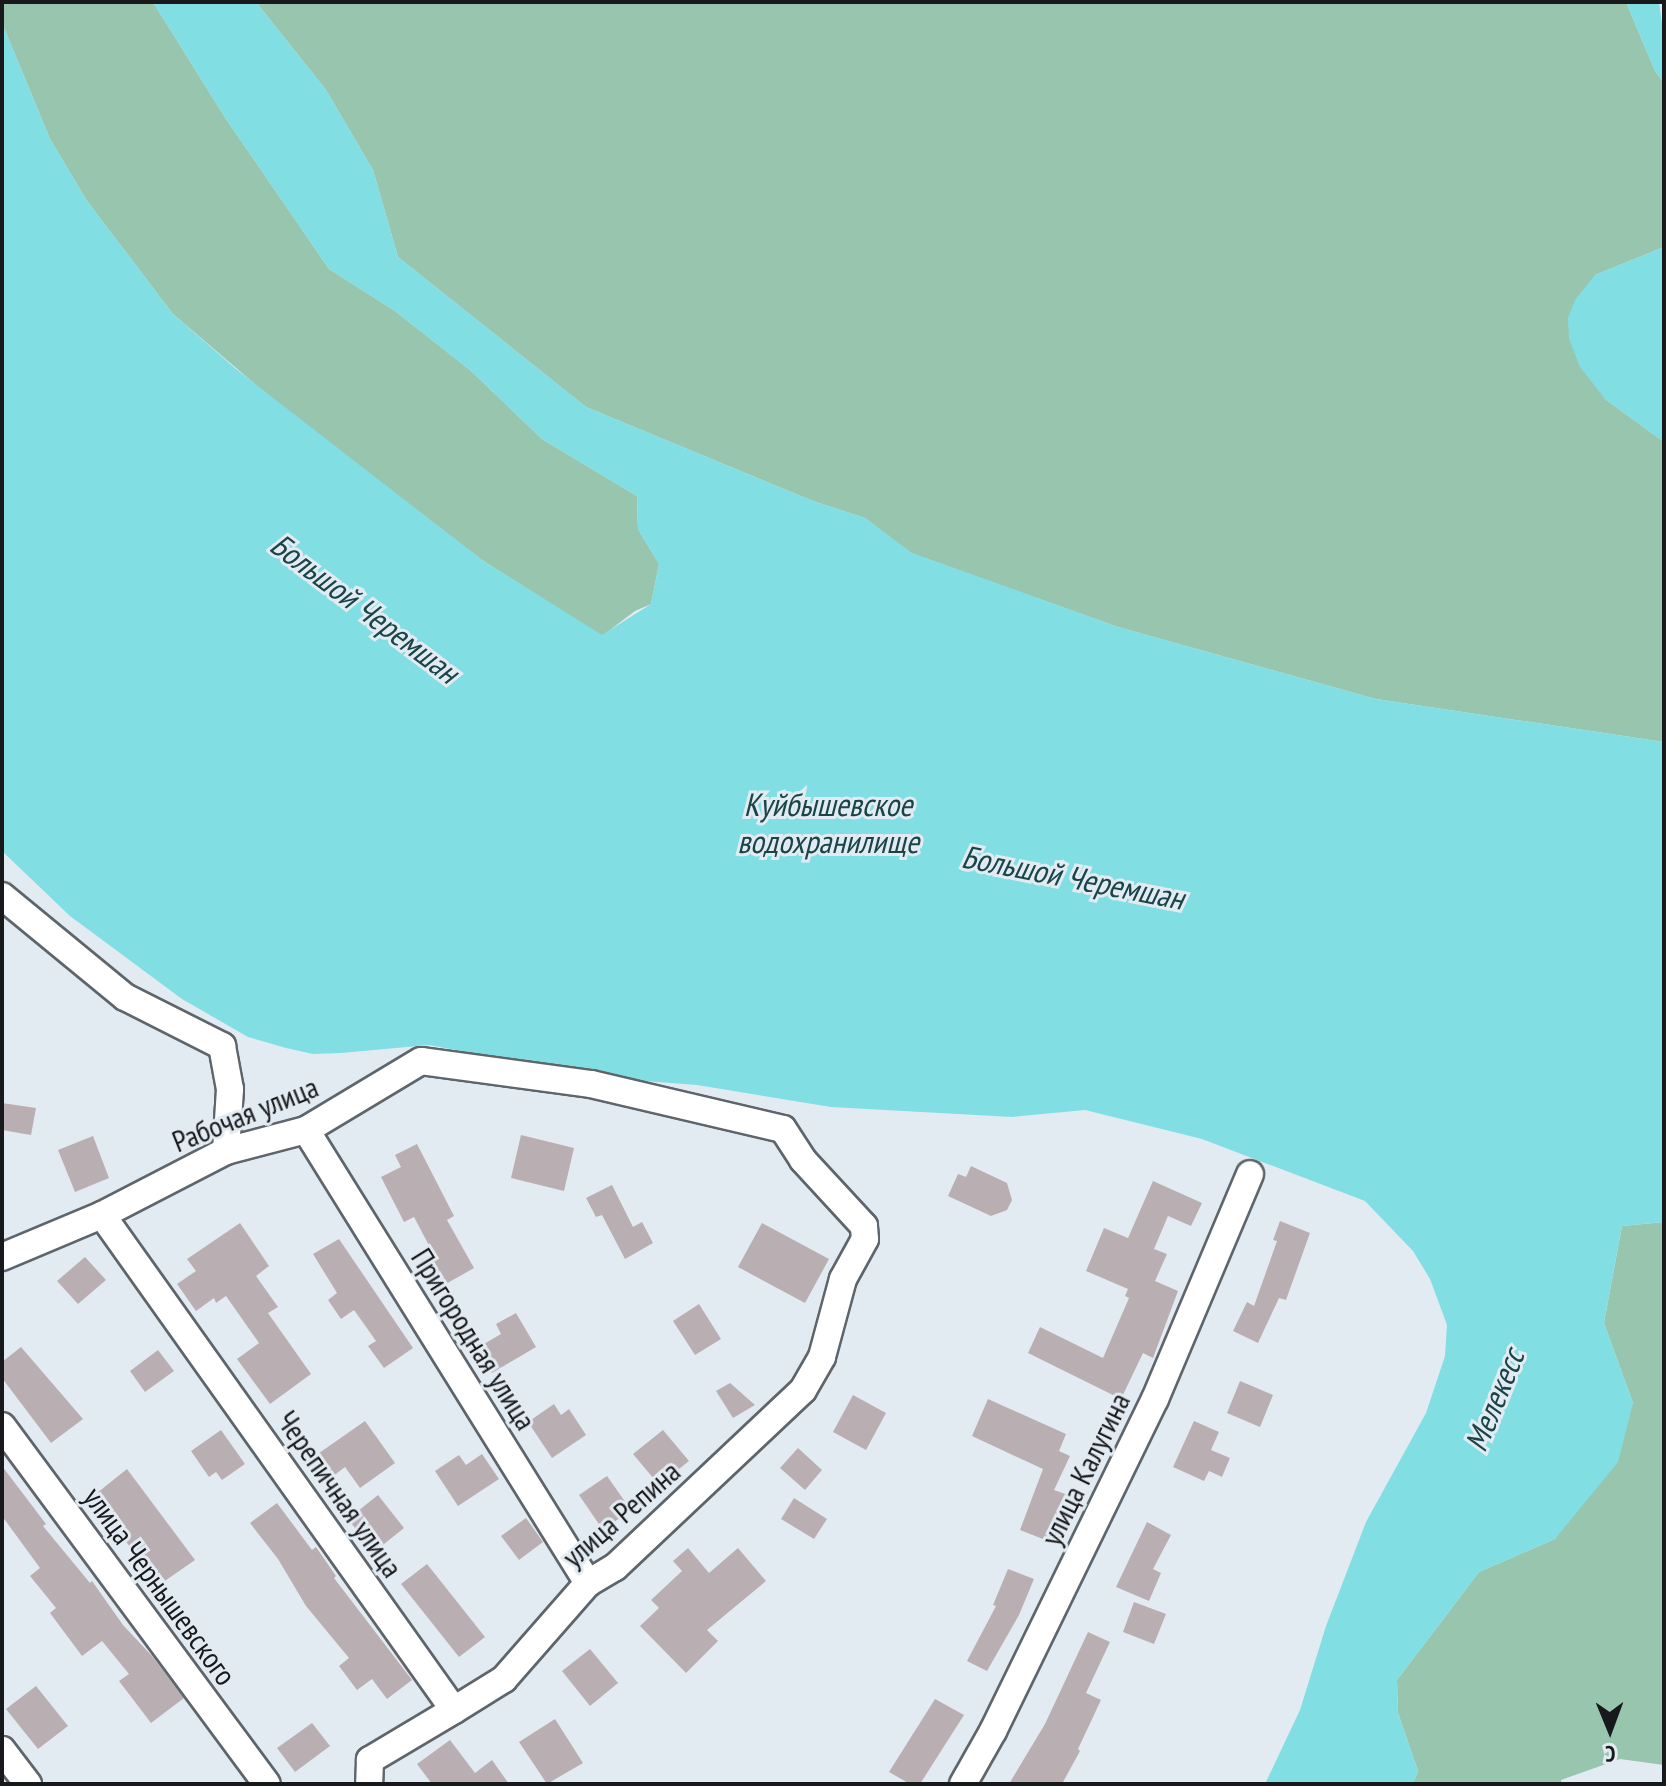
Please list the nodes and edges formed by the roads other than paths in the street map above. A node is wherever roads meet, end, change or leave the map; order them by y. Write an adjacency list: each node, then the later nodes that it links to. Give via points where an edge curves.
1 (2, 896): 4 (street, via 125,997 222,1046 230,1089)
2 (421, 1061): 3 (street, Рабочая улица); 9 (street, улица Репина, via 591,1084 783,1129 803,1160 864,1226 865,1239 843,1279 822,1357 803,1390 615,1567)
3 (306, 1130): 4 (street, Рабочая улица); 9 (street, Пригородная улица)
4 (226, 1151): 6 (street, Рабочая улица)
5 (1250, 1174): 15 (street, улица Калугина, via 1155,1399)
6 (102, 1215): 7 (street, Рабочая улица); 10 (street, Черепичная улица)
7 (2, 1257)
8 (2, 1426): 13 (street, улица Чернышевского)
9 (588, 1583): 10 (street, улица Репина, via 504,1679)
10 (454, 1710): 14 (street, via 370,1760)
11 (2, 1750): 12 (street)
12 (28, 1784)
13 (267, 1784)
14 (369, 1784)
15 (963, 1784)

